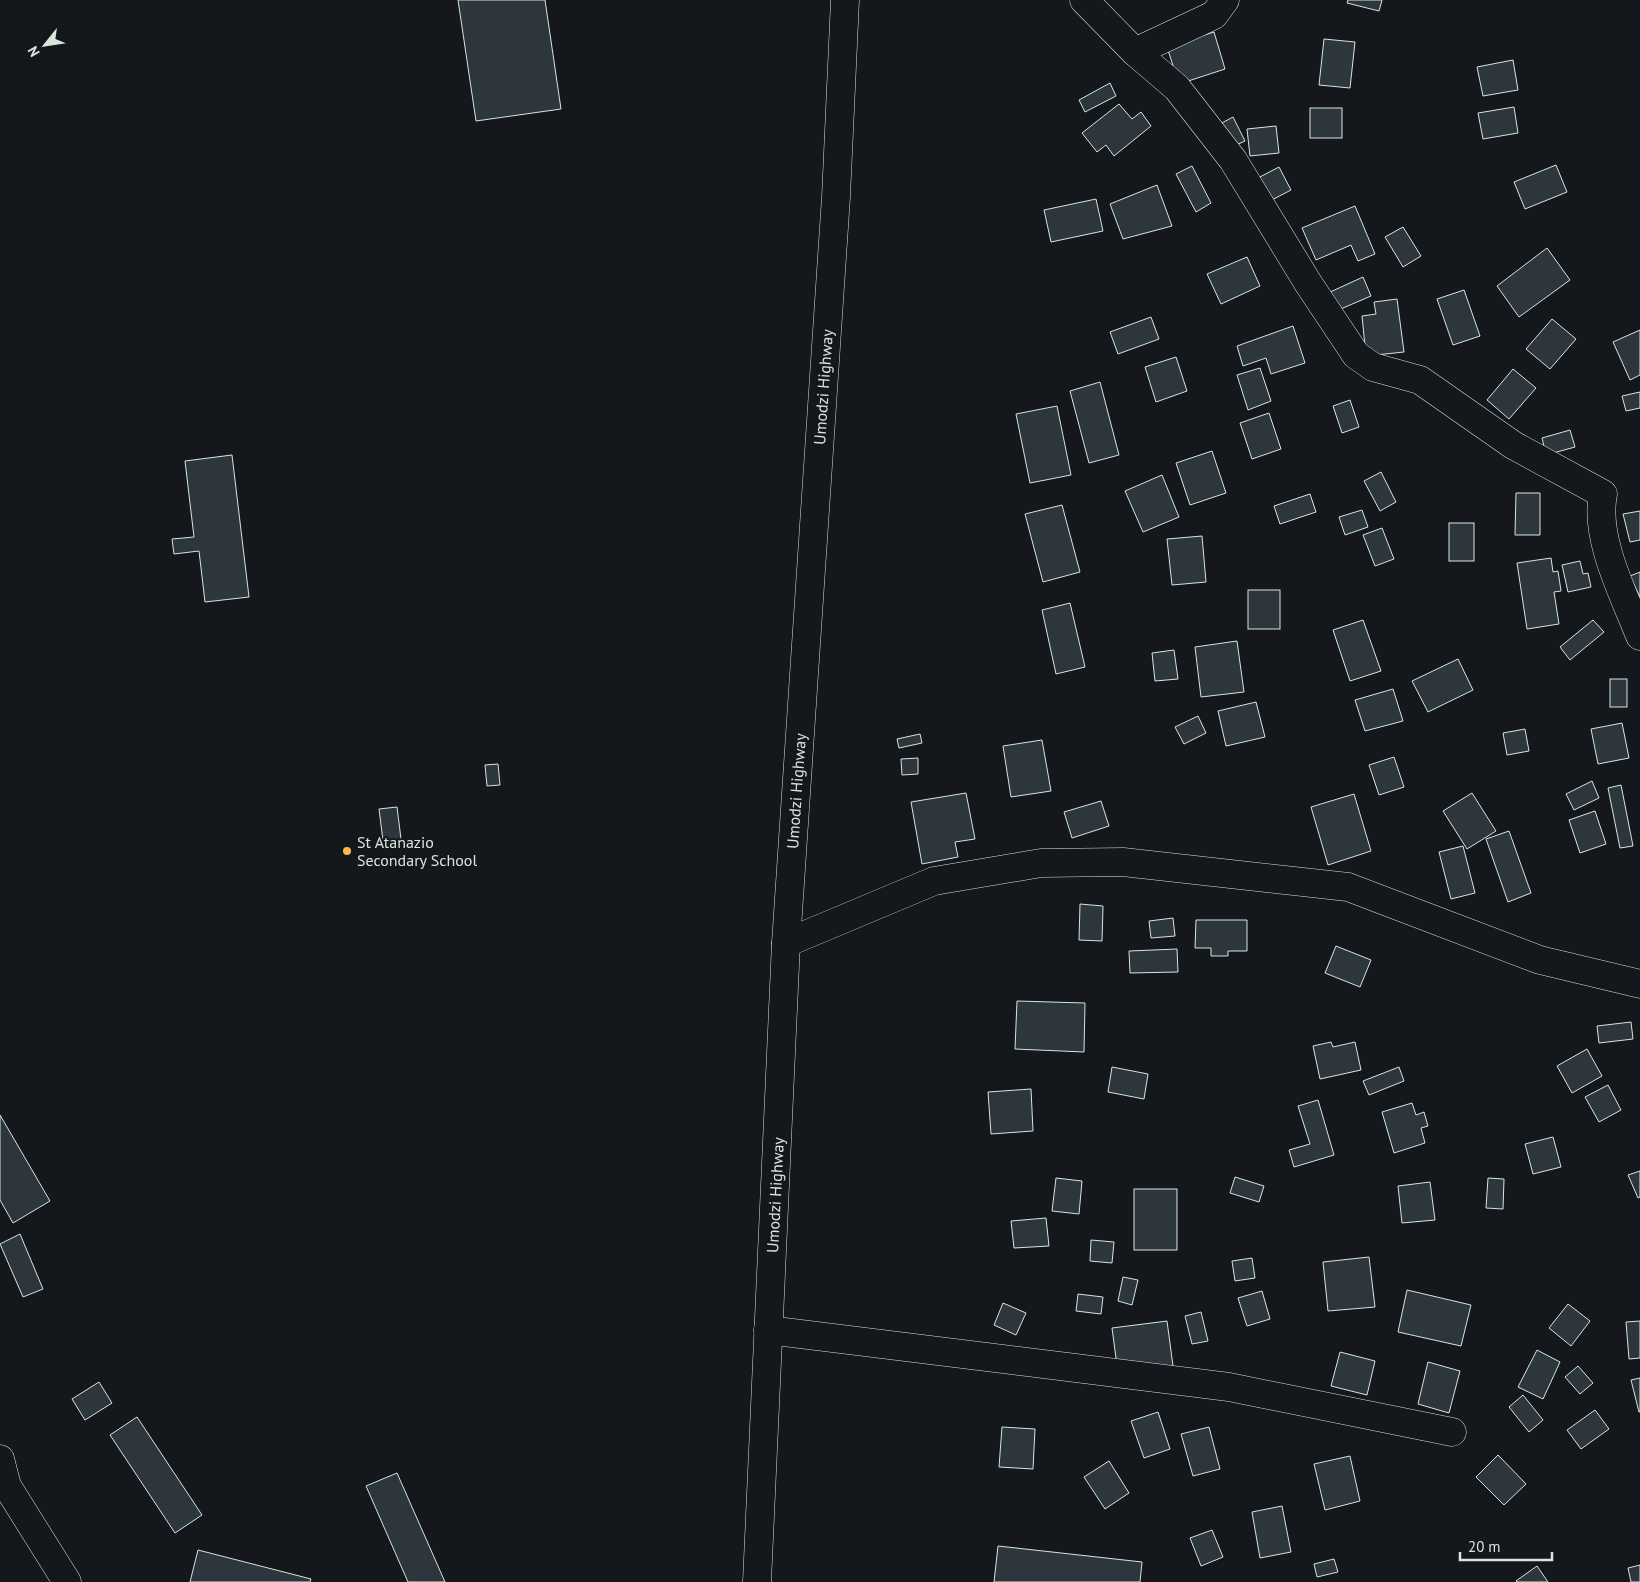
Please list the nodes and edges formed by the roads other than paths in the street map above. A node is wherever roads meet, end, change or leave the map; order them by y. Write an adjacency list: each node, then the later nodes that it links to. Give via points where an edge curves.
1 (845, 0): 6 (main road, Umodzi Highway, via 836,197)
2 (1084, 0): 4 (main road)
3 (1225, 0): 4 (main road, via 1214,15)
4 (1135, 52): 5 (main road, via 1177,88 1233,160 1308,284 1356,355 1373,367 1420,380 1513,445 1603,494 1600,509 1610,558)
5 (1640, 636)
6 (786, 943): 7 (main road, via 934,881 1041,863 1123,862 1348,887 1540,960); 8 (main road, Umodzi Highway)
7 (1640, 984)
8 (768, 1330): 9 (main road, via 1229,1387); 12 (main road, Umodzi Highway)
9 (1452, 1432)
10 (0, 1459): 11 (main road, via 7,1486)
11 (67, 1582)
12 (757, 1582)

